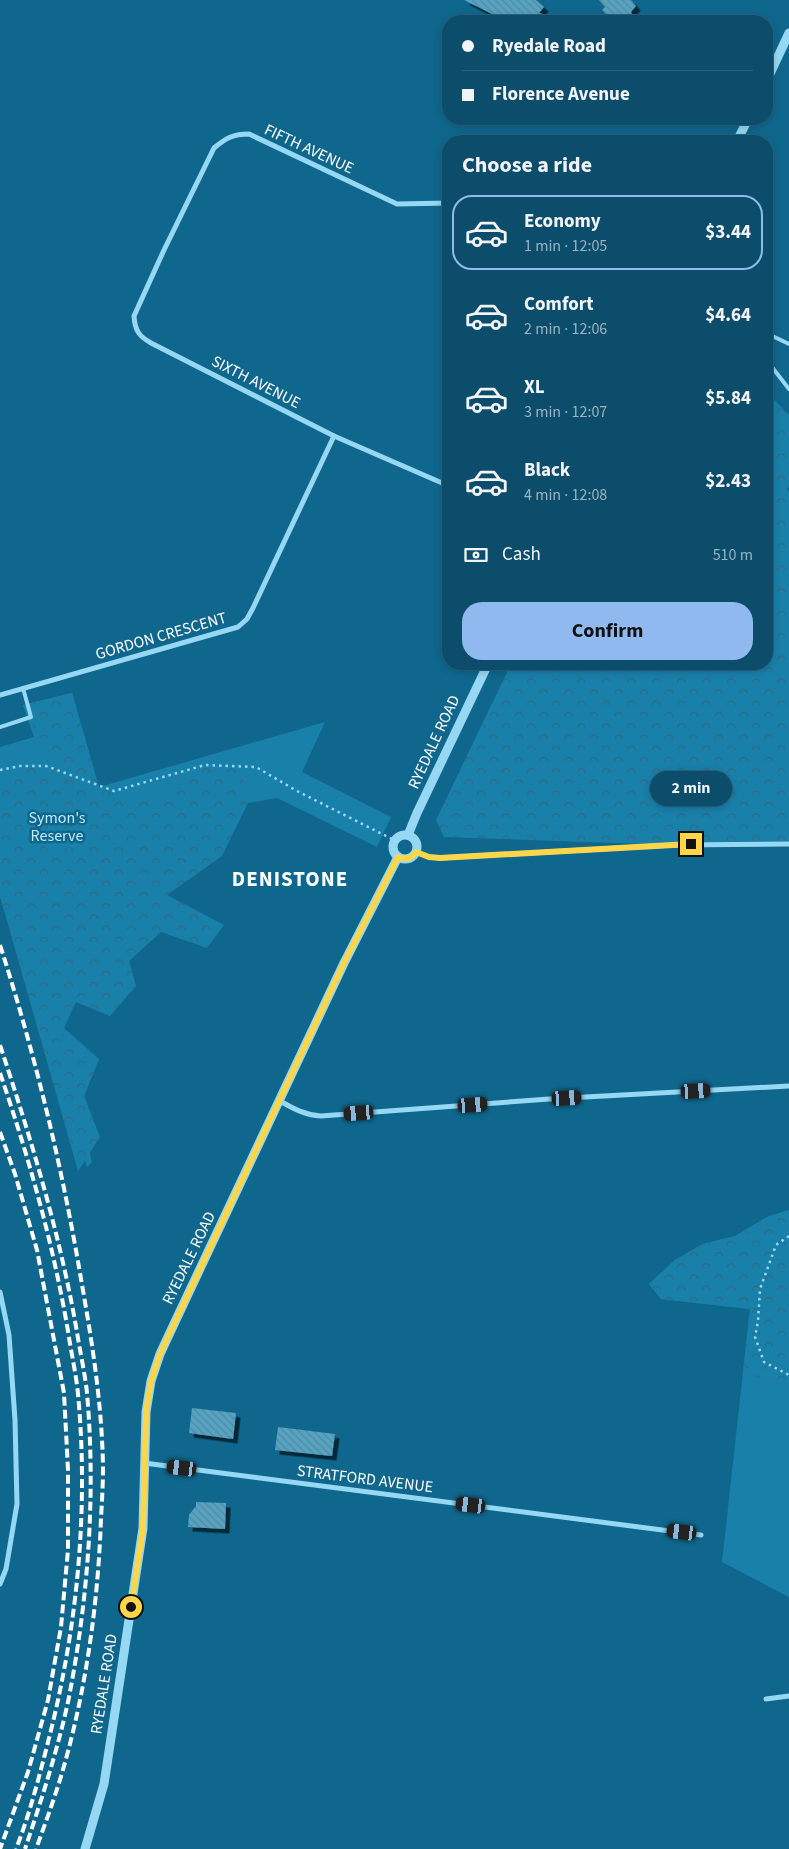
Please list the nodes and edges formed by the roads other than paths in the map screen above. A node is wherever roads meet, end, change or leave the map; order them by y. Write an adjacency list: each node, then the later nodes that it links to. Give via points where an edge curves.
1 (789, 32): 2 (street)
2 (773, 67)
3 (442, 203): 4 (street, FIFTH AVENUE, via 397,204 249,134 235,134 214,148)
4 (164, 250): 9 (street, SIXTH AVENUE, via 134,316 134,328 140,337)
5 (773, 336): 6 (lane)
6 (789, 344)
7 (773, 368): 8 (lane)
8 (789, 389)
9 (334, 436): 10 (street, SIXTH AVENUE); 12 (street, GORDON CRESCENT, via 254,608 238,627)
10 (442, 483)
11 (485, 670): 15 (street, RYEDALE ROAD)
12 (23, 688): 13 (street, GORDON CRESCENT); 14 (lane, via 31,717)
13 (0, 695)
14 (0, 727)
15 (408, 835): 17 (street, via 415,840); 18 (street, via 400,835 394,840 392,847)
16 (789, 844): 17 (street, via 673,845 440,858)
17 (416, 852): 18 (street, via 406,859)
18 (398, 857): 20 (street, RYEDALE ROAD)
19 (789, 1086): 20 (street, via 321,1116 298,1112)
20 (280, 1101): 22 (street, RYEDALE ROAD, via 160,1354 146,1412)
21 (0, 1292): 24 (street, via 9,1335 16,1420 17,1504 6,1569)
22 (144, 1463): 23 (street, STRATFORD AVENUE); 27 (street, RYEDALE ROAD, via 143,1528 107,1765)
23 (701, 1535)
24 (0, 1584)
25 (789, 1696): 26 (street)
26 (766, 1700)
27 (85, 1849)

